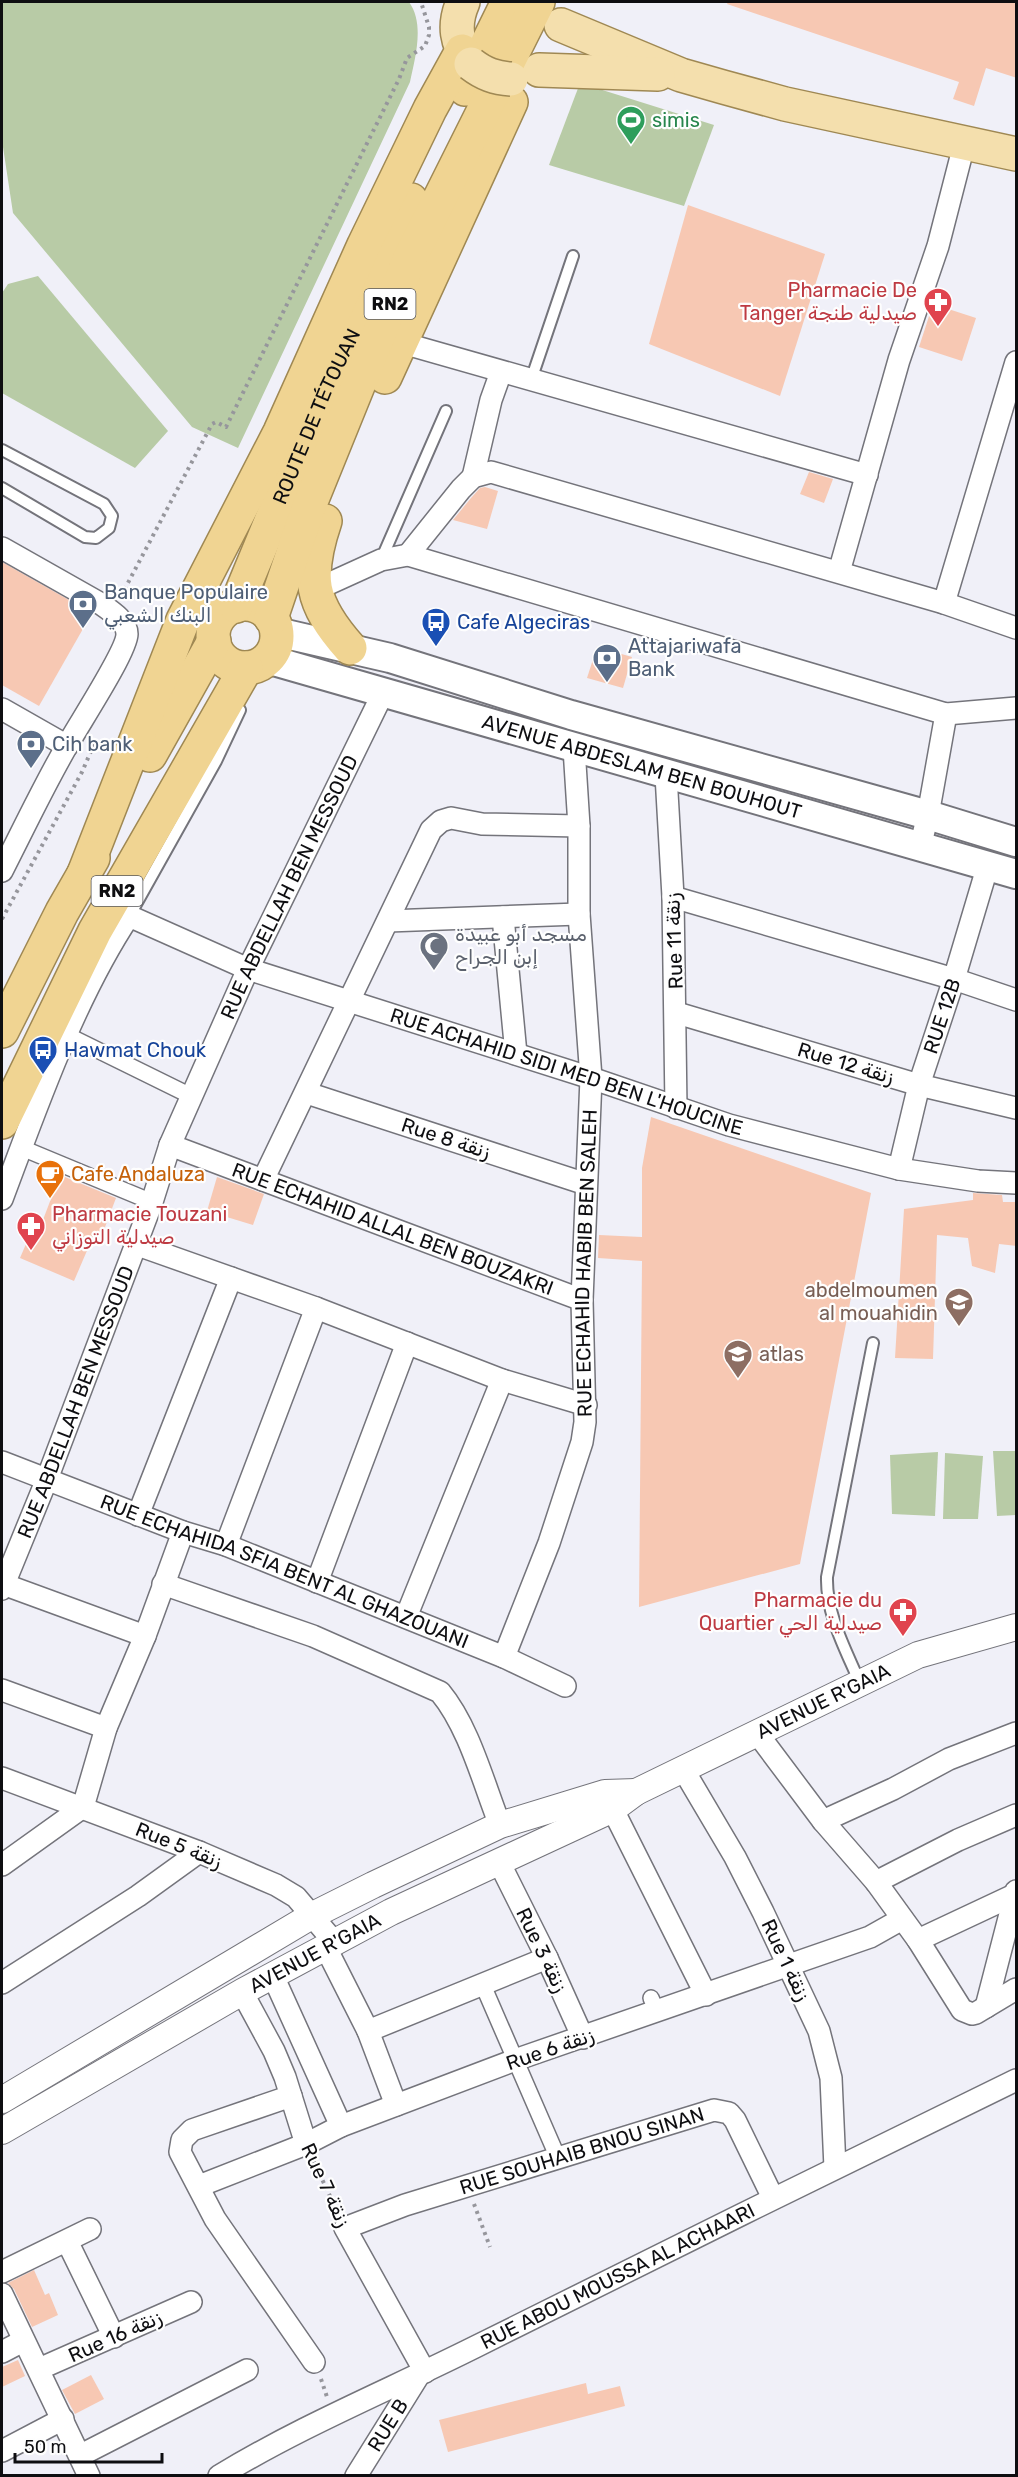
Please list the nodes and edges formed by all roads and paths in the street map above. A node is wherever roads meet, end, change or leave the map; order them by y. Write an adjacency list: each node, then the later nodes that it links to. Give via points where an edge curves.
1 (421, 2): 31 (path, via 429,27 425,46 407,57 225,427 212,424 123,589)
2 (508, 2): 16 (highway, ROUTE DE TÉTOUAN / RN2, via 395,233)
3 (457, 6): 5 (main road, via 456,30)
4 (555, 7): 6 (main road, via 559,42 551,58); 7 (main road); 22 (highway, ROUTE DE TÉTOUAN / RN2, via 409,260)
5 (467, 57): 6 (main road, bridge, via 483,73 497,78); 23 (highway, via 430,109 280,432)
6 (524, 75): 7 (main road); 11 (highway)
7 (681, 75): 8 (main road, via 785,104)
8 (964, 145): 9 (main road); 19 (street, via 938,246 899,360)
9 (1017, 154)
10 (573, 256): 14 (lane)
11 (399, 342): 13 (street); 18 (highway)
12 (1017, 362): 29 (street)
13 (501, 372): 14 (street); 20 (street)
14 (531, 380): 19 (street)
15 (446, 411): 26 (lane)
16 (308, 432): 23 (highway); 30 (highway, ROUTE DE TÉTOUAN / RN2)
17 (2, 450): 21 (lane, via 104,504 112,516 109,528 96,538 85,537)
18 (347, 459): 22 (highway); 28 (highway, via 315,550)
19 (867, 475): 27 (street)
20 (473, 477): 25 (street); 27 (street, via 491,472)
21 (2, 488)
22 (308, 509): 35 (highway, ROUTE DE TÉTOUAN / RN2)
23 (238, 513): 51 (highway, via 183,620)
24 (2, 548): 31 (street)
25 (408, 555): 26 (street); 39 (street)
26 (381, 560): 28 (street)
27 (839, 572): 29 (street)
28 (315, 590): 34 (highway, via 327,620)
29 (944, 603): 32 (street)
30 (236, 606): 33 (highway, ROUTE DE TÉTOUAN / RN2, via 216,623); 35 (highway, via 246,603 259,608)
31 (115, 614): 41 (street, via 128,633 125,643)
32 (1017, 628)
33 (214, 641): 35 (highway, via 225,661 235,666); 51 (highway, ROUTE DE TÉTOUAN / RN2)
34 (350, 648): 35 (main road, AVENUE ABDESLAM BEN BOUHOUT); 44 (main road, AVENUE ABDESLAM BEN BOUHOUT, via 571,715)
35 (261, 659): 36 (main road, AVENUE ABDESLAM BEN BOUHOUT); 52 (highway, ROUTE DE TÉTOUAN / RN2); 55 (lane, via 216,761)
36 (384, 691): 42 (main road, AVENUE ABDESLAM BEN BOUHOUT); 59 (street, RUE ABDELLAH BEN MESSOUD)
37 (1017, 708): 39 (street)
38 (2, 709): 41 (street)
39 (946, 714): 44 (street)
40 (95, 741): 57 (path)
41 (67, 746): 49 (street)
42 (574, 748): 43 (main road, AVENUE ABDESLAM BEN BOUHOUT); 45 (street, RUE ECHAHID HABIB BEN SALEH)
43 (666, 775): 47 (main road, AVENUE ABDESLAM BEN BOUHOUT); 53 (street, Rue 11 زنقة)
44 (928, 815): 46 (main road, AVENUE ABDESLAM BEN BOUHOUT); 47 (street)
45 (579, 826): 54 (street, RUE ECHAHID HABIB BEN SALEH); 58 (street, via 441,821 431,830)
46 (1017, 843)
47 (920, 848): 48 (main road, AVENUE ABDESLAM BEN BOUHOUT)
48 (988, 866): 50 (main road, AVENUE ABDESLAM BEN BOUHOUT); 60 (street, RUE 12B)
49 (2, 871)
50 (1017, 874)
51 (82, 876): 64 (highway, ROUTE DE TÉTOUAN / RN2)
52 (122, 883): 55 (street); 73 (highway, ROUTE DE TÉTOUAN / RN2)
53 (673, 897): 60 (street); 63 (street, Rue 11 زنقة)
54 (579, 914): 56 (street); 67 (street, RUE ECHAHID HABIB BEN SALEH)
55 (129, 916): 59 (street, RUE ACHAHID SIDI MED BEN L'HOUCINE); 65 (street, via 112,942)
56 (503, 916): 58 (street); 66 (street)
57 (2, 920)
58 (388, 921): 62 (street)
59 (248, 969): 62 (street, RUE ACHAHID SIDI MED BEN L'HOUCINE); 70 (street, RUE ABDELLAH BEN MESSOUD)
60 (954, 979): 61 (street); 68 (street, RUE 12B)
61 (1017, 999)
62 (349, 1000): 66 (street, RUE ACHAHID SIDI MED BEN L'HOUCINE); 69 (street)
63 (676, 1013): 68 (street, Rue 12 زنقة); 71 (street, Rue 11 زنقة)
64 (2, 1031)
65 (67, 1035): 70 (street); 75 (street)
66 (516, 1054): 67 (street, RUE ACHAHID SIDI MED BEN L'HOUCINE)
67 (591, 1078): 71 (street, RUE ACHAHID SIDI MED BEN L'HOUCINE); 79 (street, RUE ECHAHID HABIB BEN SALEH)
68 (919, 1085): 72 (street, Rue 12 زنقة); 76 (street, RUE 12B)
69 (307, 1093): 77 (street); 79 (street, Rue 8 زنقة)
70 (193, 1097): 74 (street, RUE ABDELLAH BEN MESSOUD)
71 (676, 1108): 76 (street, RUE ACHAHID SIDI MED BEN L'HOUCINE, via 781,1141)
72 (1017, 1108)
73 (2, 1122)
74 (170, 1145): 77 (street, RUE ECHAHID ALLAL BEN BOUZAKRI); 81 (street, RUE ABDELLAH BEN MESSOUD)
75 (22, 1148): 80 (street); 81 (street)
76 (899, 1169): 78 (street, RUE ACHAHID SIDI MED BEN L'HOUCINE)
77 (263, 1180): 84 (street, RUE ECHAHID ALLAL BEN BOUZAKRI)
78 (1017, 1183)
79 (586, 1184): 84 (street, RUE ECHAHID HABIB BEN SALEH)
80 (2, 1199)
81 (152, 1202): 82 (street, RUE ABDELLAH BEN MESSOUD)
82 (135, 1244): 83 (street); 91 (street, RUE ABDELLAH BEN MESSOUD)
83 (231, 1278): 85 (street); 92 (street)
84 (582, 1300): 89 (street, RUE ECHAHID HABIB BEN SALEH)
85 (316, 1308): 86 (street); 94 (street)
86 (407, 1343): 88 (street); 95 (street)
87 (873, 1343): 102 (lane, via 826,1594)
88 (502, 1380): 89 (street); 98 (street)
89 (586, 1405): 101 (street, RUE ECHAHID HABIB BEN SALEH, via 577,1459)
90 (2, 1462): 91 (street, RUE ECHAHIDA SFIA BENT AL GHAZOUANI)
91 (47, 1479): 92 (street, RUE ECHAHIDA SFIA BENT AL GHAZOUANI); 97 (street, RUE ABDELLAH BEN MESSOUD)
92 (138, 1515): 93 (street, RUE ECHAHIDA SFIA BENT AL GHAZOUANI)
93 (183, 1532): 94 (street, RUE ECHAHIDA SFIA BENT AL GHAZOUANI); 96 (street)
94 (226, 1545): 95 (street, RUE ECHAHIDA SFIA BENT AL GHAZOUANI)
95 (317, 1582): 98 (street, RUE ECHAHIDA SFIA BENT AL GHAZOUANI)
96 (163, 1584): 100 (street); 114 (street, via 313,1636 440,1692 462,1728)
97 (2, 1586): 100 (street)
98 (406, 1617): 101 (street, RUE ECHAHIDA SFIA BENT AL GHAZOUANI)
99 (1017, 1627): 102 (street, AVENUE R'GAIA, via 918,1654)
100 (145, 1636): 105 (street)
101 (504, 1657): 103 (street, RUE ECHAHIDA SFIA BENT AL GHAZOUANI)
102 (859, 1681): 107 (street, AVENUE R'GAIA)
103 (564, 1686)
104 (2, 1690): 105 (street)
105 (106, 1728): 111 (street)
106 (1017, 1732): 113 (street, via 949,1759)
107 (757, 1733): 108 (street, AVENUE R'GAIA); 113 (street)
108 (683, 1769): 110 (street, AVENUE R'GAIA); 125 (street, Rue 1 زنقة, via 735,1857)
109 (2, 1778): 111 (street, Rue 5 زنقة)
110 (609, 1801): 114 (street, AVENUE R'GAIA); 116 (street, AVENUE R'GAIA); 131 (street)
111 (82, 1807): 115 (street, Rue 5 زنقة); 117 (street)
112 (1017, 1815): 118 (street)
113 (823, 1821): 118 (street)
114 (500, 1825): 120 (street, AVENUE R'GAIA)
115 (199, 1852): 120 (street, Rue 5 زنقة, via 276,1885 296,1897); 127 (street)
116 (499, 1863): 123 (street, AVENUE R'GAIA); 124 (street, Rue 3 زنقة)
117 (2, 1865)
118 (876, 1882): 121 (street)
119 (1016, 1893): 122 (street); 132 (street)
120 (313, 1915): 123 (street, Rue 5 زنقة); 138 (street, AVENUE R'GAIA)
121 (902, 1919): 122 (street); 125 (street, Rue 6 زنقة, via 870,1937)
122 (918, 1940): 132 (street, via 959,2006 972,2014)
123 (331, 1945): 126 (street, AVENUE R'GAIA); 133 (street, Rue 5 زنقة)
124 (547, 1958): 128 (street); 134 (street, Rue 3 زنقة)
125 (789, 1965): 131 (street, Rue 6 زنقة); 144 (street, Rue 1 زنقة, via 829,2063)
126 (273, 1976): 130 (street, AVENUE R'GAIA); 140 (street)
127 (2, 1983)
128 (482, 1983): 133 (street); 135 (street)
129 (1017, 1989): 132 (street)
130 (242, 1992): 137 (street, Rue 7 زنقة, via 274,2051); 141 (street, AVENUE R'GAIA)
131 (706, 1995): 134 (street, Rue 6 زنقة, via 654,2005)
132 (986, 2007)
133 (368, 2031): 139 (street, Rue 5 زنقة)
134 (583, 2038): 135 (street, Rue 6 زنقة)
135 (515, 2060): 139 (street, Rue 6 زنقة); 143 (street)
136 (1017, 2080): 144 (street, RUE ABOU MOUSSA AL ACHAARI)
137 (291, 2096): 142 (street, Rue 7 زنقة); 145 (street, via 192,2130 182,2140 180,2152)
138 (2, 2100)
139 (396, 2105): 140 (street, Rue 6 زنقة)
140 (341, 2126): 142 (street, Rue 6 زنقة)
141 (2, 2131)
142 (306, 2144): 145 (street, Rue 6 زنقة); 148 (path, Rue 7 زنقة)
143 (558, 2158): 146 (street, RUE SOUHAIB BNOU SINAN); 147 (street, RUE SOUHAIB BNOU SINAN, via 722,2110 735,2120)
144 (835, 2168): 147 (street, RUE ABOU MOUSSA AL ACHAARI)
145 (199, 2186): 158 (street, via 221,2229)
146 (468, 2186): 148 (street, RUE SOUHAIB BNOU SINAN); 151 (path)
147 (773, 2198): 161 (street, RUE ABOU MOUSSA AL ACHAARI)
148 (345, 2228): 161 (street, Rue 7 زنقة)
149 (90, 2229): 150 (street)
150 (67, 2241): 152 (street); 155 (street)
151 (490, 2247)
152 (2, 2272)
153 (2, 2294): 156 (street)
154 (191, 2302): 155 (street, Rue 16 زنقة)
155 (114, 2337): 159 (street, Rue 16 زنقة)
156 (23, 2341): 157 (street); 159 (street)
157 (2, 2352)
158 (314, 2362): 162 (path)
159 (39, 2369): 163 (street)
160 (247, 2370): 165 (street)
161 (422, 2373): 162 (street, RUE ABOU MOUSSA AL ACHAARI); 168 (street, RUE B)
162 (334, 2414): 167 (street, RUE ABOU MOUSSA AL ACHAARI)
163 (63, 2419): 164 (street); 165 (street)
164 (2, 2451)
165 (81, 2455): 166 (street)
166 (89, 2475)
167 (219, 2475)
168 (356, 2475)

